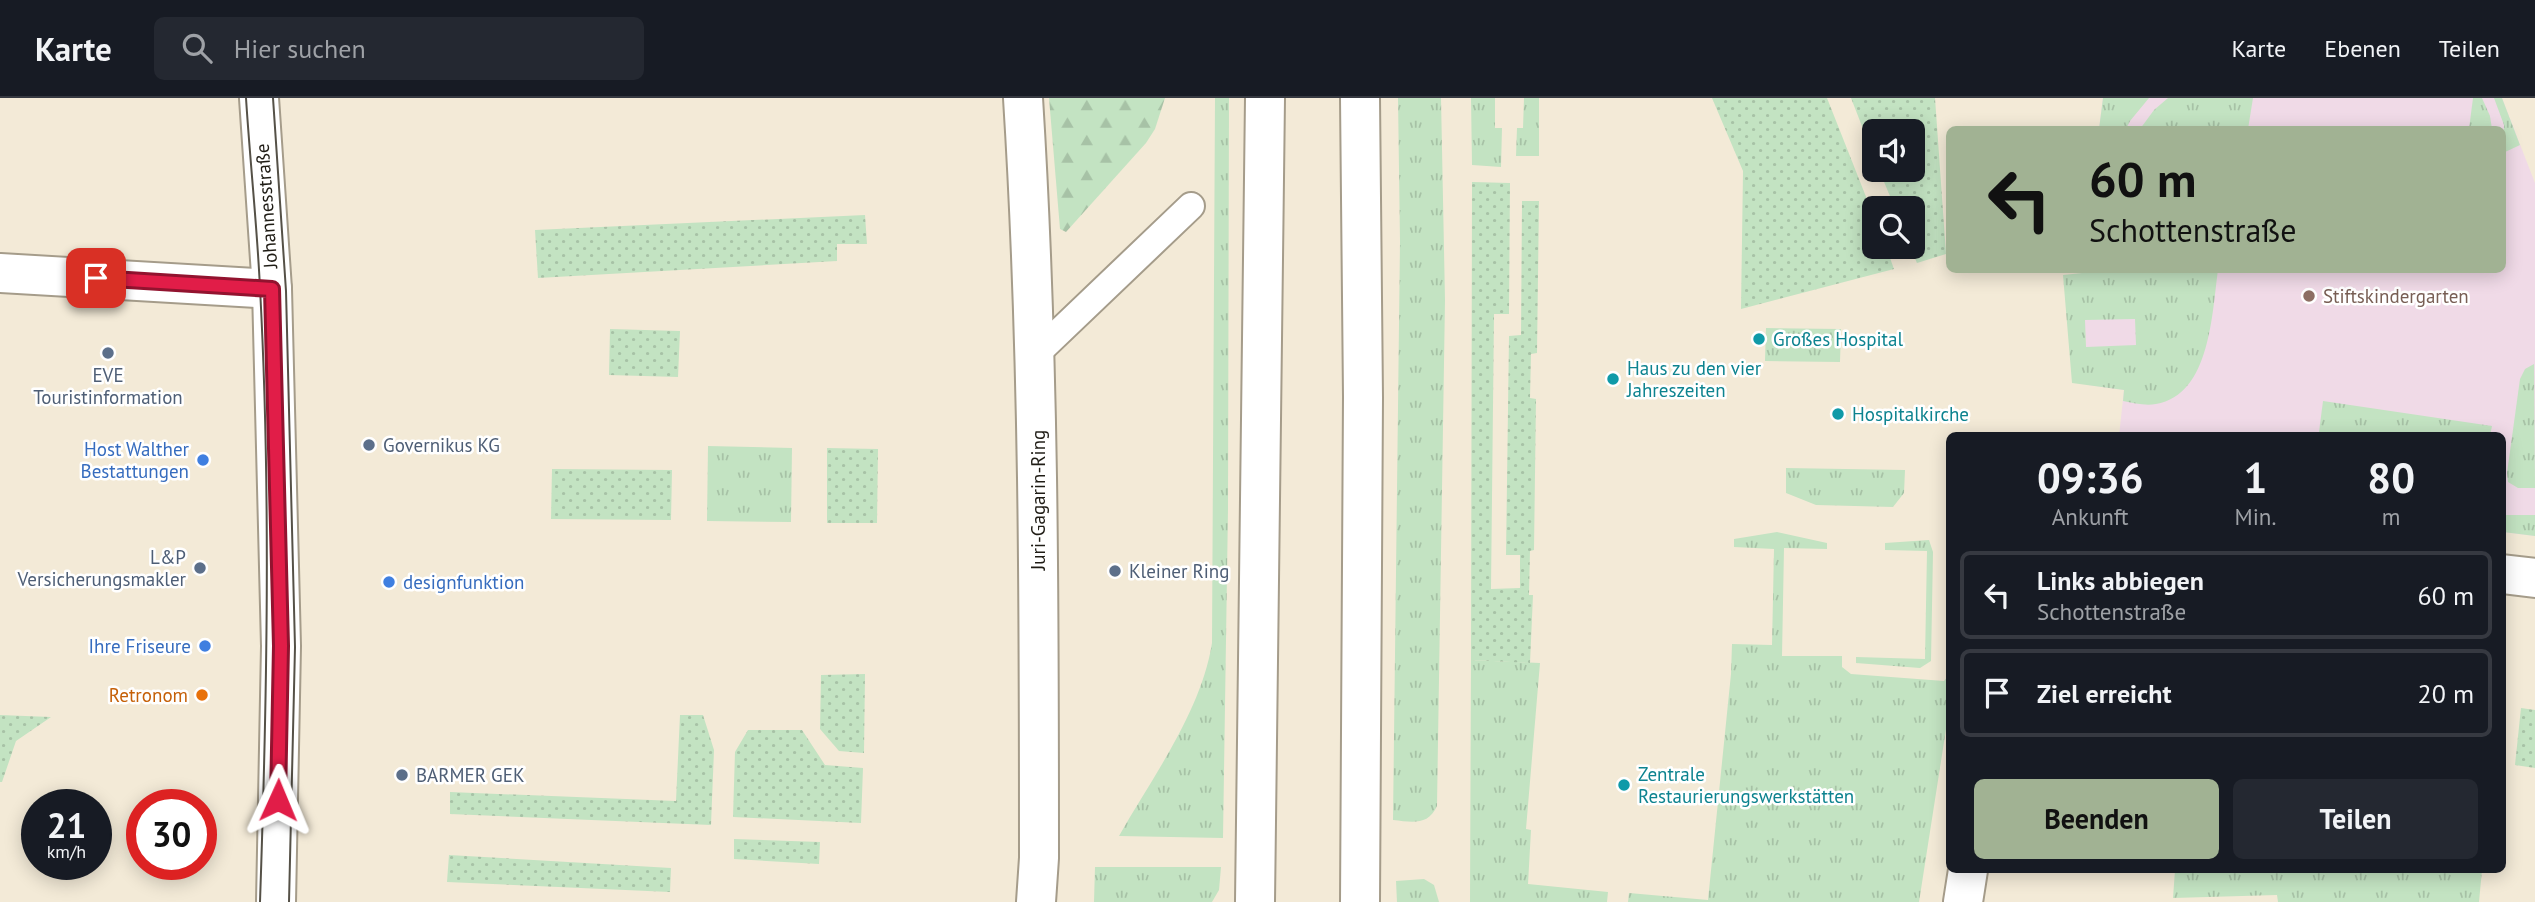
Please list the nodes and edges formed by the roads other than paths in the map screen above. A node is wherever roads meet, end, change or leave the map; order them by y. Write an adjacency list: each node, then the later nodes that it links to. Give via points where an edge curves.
1 (258, 98): 7 (street, Johannesstraße)
2 (1023, 98): 8 (street, Juri-Gagarin-Ring)
3 (1265, 98): 14 (street)
4 (1360, 98): 15 (street)
5 (1191, 206): 8 (lane)
6 (0, 273): 7 (street)
7 (272, 289): 12 (street, Johannesstraße, via 281,646)
8 (1036, 354): 13 (street, Juri-Gagarin-Ring)
9 (2506, 574): 10 (street)
10 (2535, 578)
11 (1968, 873): 16 (street)
12 (276, 902)
13 (1036, 902)
14 (1255, 902)
15 (1360, 902)
16 (1963, 902)

